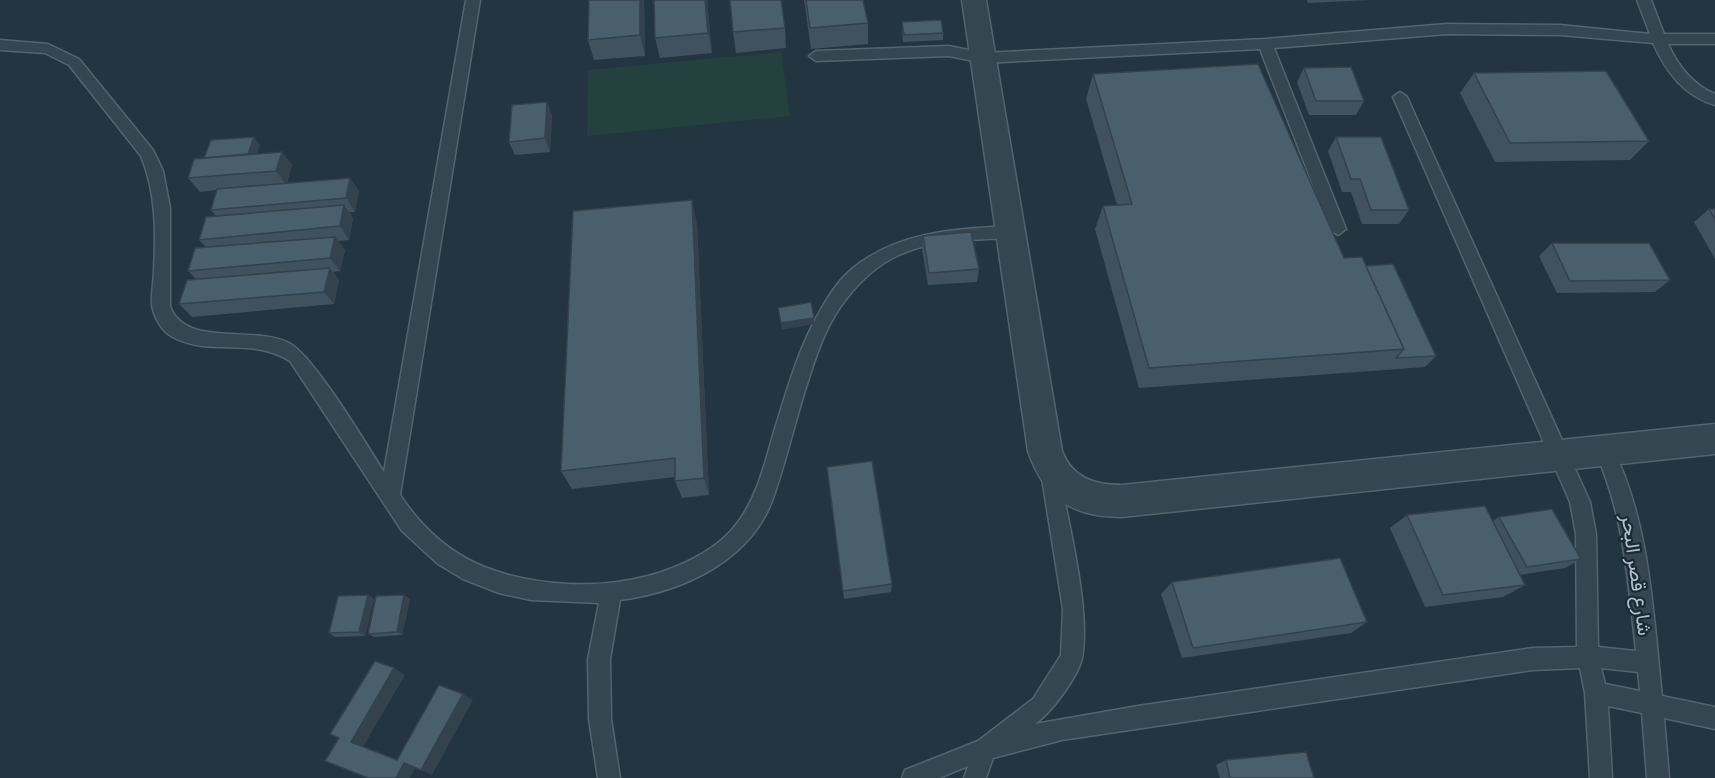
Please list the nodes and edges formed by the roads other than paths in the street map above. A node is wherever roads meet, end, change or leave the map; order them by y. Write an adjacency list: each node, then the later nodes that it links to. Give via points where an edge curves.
1 (473, 0): 18 (lane)
2 (974, 0): 9 (street)
3 (1644, 0): 4 (lane)
4 (1659, 39): 5 (lane); 6 (lane, via 1560,30 1447,29); 11 (lane, via 1672,70 1695,90)
5 (1715, 39)
6 (1265, 44): 9 (lane); 12 (lane)
7 (0, 45): 18 (lane, via 41,47 74,62 148,154 162,197 161,306 166,323 183,335 271,343 296,356)
8 (816, 56): 9 (lane, via 949,51)
9 (983, 58): 13 (street)
10 (1400, 97): 16 (lane)
11 (1715, 100)
12 (1338, 229)
13 (1011, 232): 17 (street); 19 (lane, via 973,231 929,237 888,252 854,276 828,307 819,325 753,519 724,551 706,563 664,579)
14 (1715, 439): 15 (street)
15 (1604, 451): 16 (street); 21 (lane, شارع قصر البحر, via 1627,501)
16 (1561, 456): 17 (street, via 1103,502 1069,490); 20 (lane, via 1575,487 1586,534)
17 (1049, 465): 25 (lane, via 1073,609 1071,658 1041,707)
18 (390, 495): 19 (lane, via 409,525 426,542 469,572 522,590)
19 (611, 592): 26 (lane, via 599,659 600,719)
20 (1588, 657): 21 (lane); 22 (lane); 25 (lane, via 1533,659 1115,720 1056,729)
21 (1649, 663): 23 (lane, شارع قصر البحر)
22 (1596, 693): 23 (lane); 29 (lane)
23 (1652, 704): 24 (lane); 30 (lane, شارع قصر البحر)
24 (1715, 718)
25 (986, 747): 27 (lane); 28 (lane)
26 (609, 778)
27 (913, 778)
28 (975, 778)
29 (1601, 778)
30 (1658, 778)

